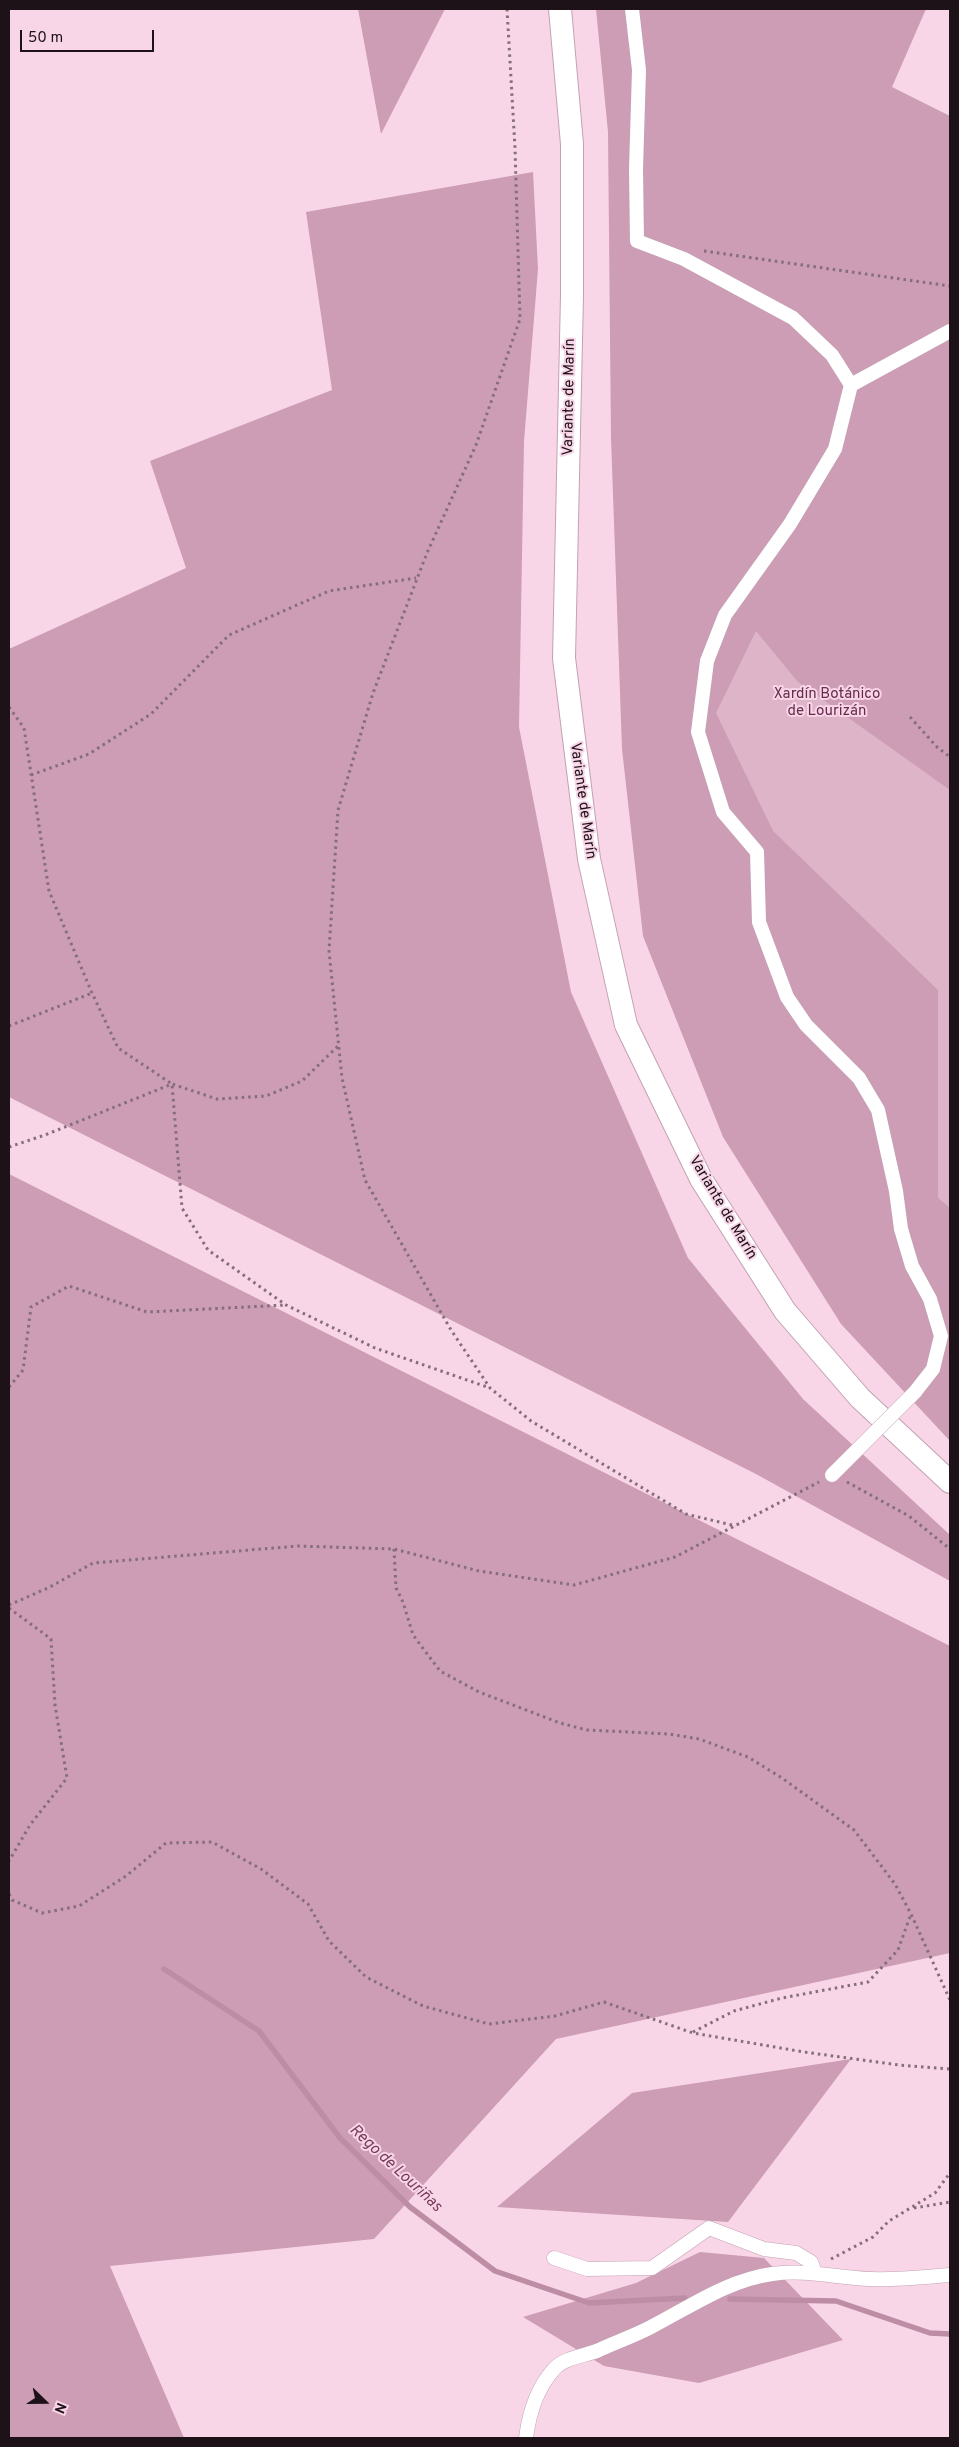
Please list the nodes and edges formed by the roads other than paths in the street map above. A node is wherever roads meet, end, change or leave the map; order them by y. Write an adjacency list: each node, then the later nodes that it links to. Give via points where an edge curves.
1 (560, 9): 6 (highway, Variante de Marín, via 572,154 564,658 589,859 626,1025 701,1179 785,1311 860,1398)
2 (632, 9): 4 (street, via 638,70 637,241 684,259 793,318 832,355)
3 (950, 331): 4 (street)
4 (851, 385): 5 (street, bridge, via 835,449 790,524 725,615 707,661 698,732 723,812 757,852 759,922 787,996 806,1025 859,1078 878,1110 901,1229 912,1266 930,1300 941,1336 933,1369 915,1392)
5 (832, 1475)
6 (950, 1482)
7 (554, 2258): 8 (street, via 586,2269 652,2268 709,2228 764,2249 796,2253 811,2262)
8 (815, 2272): 9 (street, via 872,2280); 10 (street, via 771,2274 736,2284 650,2328 555,2367 534,2403)
9 (950, 2275)
10 (526, 2438)

